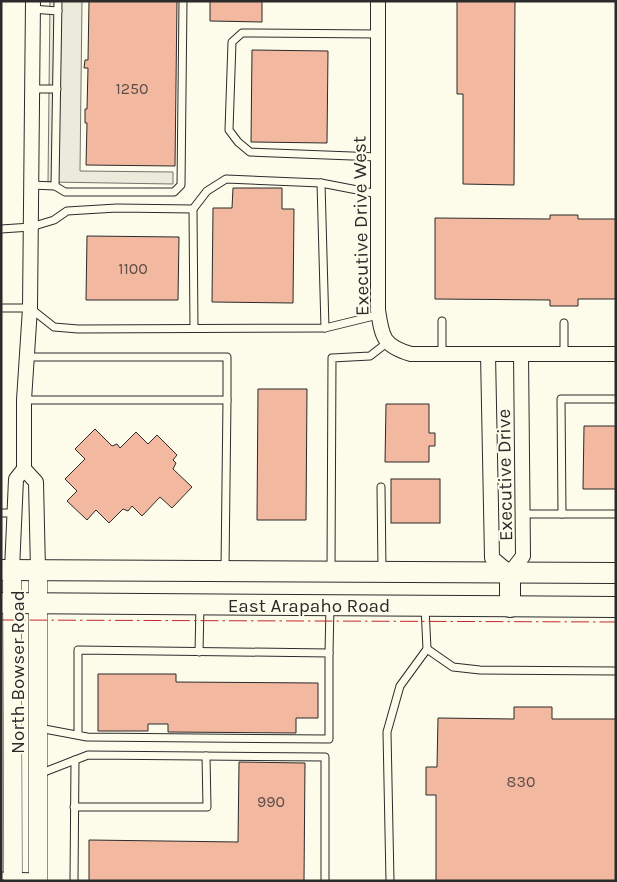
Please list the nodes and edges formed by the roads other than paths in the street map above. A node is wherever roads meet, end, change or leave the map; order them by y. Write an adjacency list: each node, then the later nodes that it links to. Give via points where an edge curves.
1 (58, 1): 5 (lane)
2 (183, 1): 12 (lane, via 181,185 174,192 65,192)
3 (378, 1): 6 (street, Executive Drive West)
4 (32, 5): 5 (lane); 7 (street, North Bowser Road)
5 (58, 11): 8 (lane)
6 (378, 34): 9 (street, Executive Drive West); 9 (lane, via 242,33 232,42 229,130 250,152)
7 (32, 89): 8 (lane); 11 (street, North Bowser Road)
8 (57, 89): 12 (lane)
9 (378, 157): 13 (street, Executive Drive West)
10 (321, 183): 13 (lane); 14 (lane, via 226,178 207,191); 23 (lane)
11 (31, 186): 12 (lane); 15 (street, North Bowser Road)
12 (55, 186)
13 (378, 194): 19 (street, Executive Drive West)
14 (193, 209): 15 (lane, via 67,211 54,220); 22 (lane)
15 (31, 227): 16 (lane); 18 (street, North Bowser Road)
16 (1, 229)
17 (1, 308): 18 (lane)
18 (30, 308): 22 (lane, via 54,327); 30 (street, North Bowser Road)
19 (378, 315): 23 (lane); 24 (street, Executive Drive West, via 380,328)
20 (442, 322): 25 (lane)
21 (564, 323): 28 (lane)
22 (194, 328): 23 (lane)
23 (325, 328)
24 (388, 342): 25 (street, via 395,349 411,354); 44 (lane, via 370,356 332,358)
25 (442, 354): 26 (street)
26 (488, 354): 27 (street); 46 (street, Executive Drive, via 492,558)
27 (521, 354): 28 (street); 37 (street, Executive Drive)
28 (564, 354): 29 (street)
29 (616, 354)
30 (28, 357): 32 (street, North Bowser Road); 33 (lane, via 227,357)
31 (616, 399): 38 (lane, via 561,399)
32 (24, 400): 33 (lane); 34 (street, North Bowser Road)
33 (227, 400): 43 (lane)
34 (24, 469): 36 (street, North Bowser Road, via 16,479); 41 (street, North Bowser Road, via 36,482)
35 (381, 487): 45 (lane)
36 (8, 513): 40 (street, North Bowser Road)
37 (523, 514): 38 (lane); 46 (street, Executive Drive, via 523,556)
38 (562, 514): 39 (lane)
39 (616, 514)
40 (7, 570): 41 (main road, East Arapaho Road); 48 (street, North Bowser Road)
41 (38, 570): 42 (main road, East Arapaho Road); 49 (street, North Bowser Road)
42 (199, 572): 43 (main road, East Arapaho Road); 50 (main road)
43 (225, 572): 44 (main road, East Arapaho Road)
44 (331, 572): 45 (main road, East Arapaho Road)
45 (382, 572): 46 (main road, East Arapaho Road)
46 (510, 573): 47 (main road, East Arapaho Road); 53 (main road)
47 (616, 573)
48 (7, 603): 49 (main road, East Arapaho Road); 59 (street, North Bowser Road)
49 (38, 603): 50 (main road, East Arapaho Road); 60 (street, North Bowser Road)
50 (200, 605): 51 (main road, East Arapaho Road); 56 (lane)
51 (330, 605): 52 (main road, East Arapaho Road); 57 (lane)
52 (425, 606): 53 (main road, East Arapaho Road); 55 (lane)
53 (510, 607): 54 (main road, East Arapaho Road)
54 (616, 608)
55 (427, 649): 58 (lane, via 453,667); 72 (lane, via 400,686 387,732)
56 (199, 652): 57 (lane); 61 (lane, via 78,650)
57 (329, 653): 61 (lane, via 329,739)
58 (616, 671)
59 (7, 723): 66 (street, North Bowser Road)
60 (38, 728): 61 (lane); 64 (street, North Bowser Road)
61 (78, 736)
62 (206, 756): 63 (lane, via 88,755); 65 (lane, via 207,807); 71 (lane, via 325,757)
63 (75, 760): 64 (lane); 65 (lane)
64 (38, 774): 67 (street, North Bowser Road)
65 (74, 807): 70 (lane)
66 (10, 841): 67 (street); 68 (street, North Bowser Road)
67 (38, 842): 69 (street, North Bowser Road)
68 (9, 878): 69 (lane)
69 (38, 879)
70 (74, 881)
71 (325, 881)
72 (390, 881)

